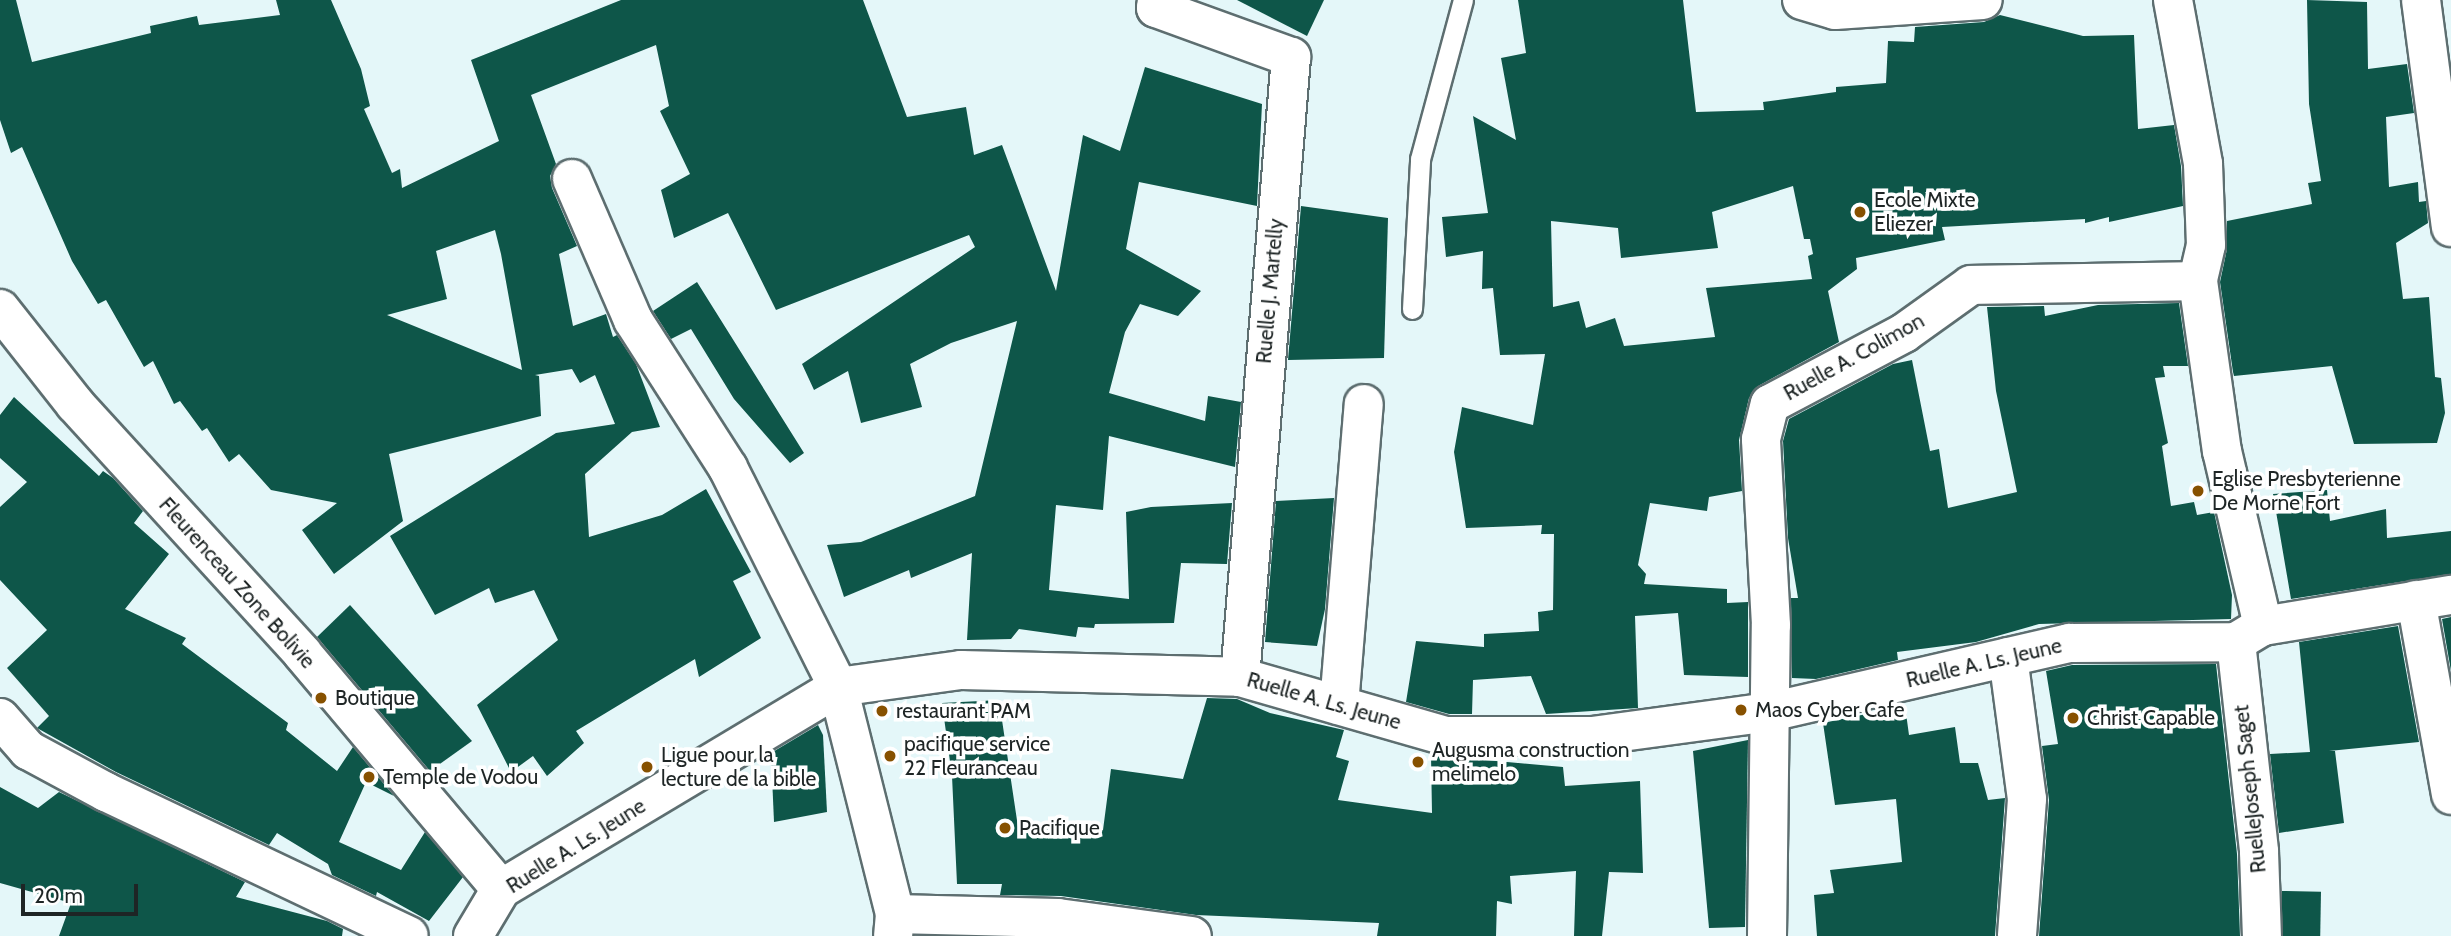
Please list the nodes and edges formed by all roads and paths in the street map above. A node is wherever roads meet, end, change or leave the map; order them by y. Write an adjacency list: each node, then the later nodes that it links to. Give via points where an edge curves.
1 (1157, 0): 16 (street, Ruelle J. Martelly, via 1156,8 1290,57)
2 (1463, 0): 11 (lane, via 1420,159)
3 (1802, 0): 4 (street, via 1835,10)
4 (1983, 0)
5 (2173, 0): 9 (street, via 2203,164 2206,245)
6 (2421, 0): 8 (street)
7 (572, 179): 17 (street, via 633,320 729,468)
8 (2451, 227)
9 (2198, 281): 14 (street, RuelleJoseph Saget); 19 (street, Ruelle A. Colimon, via 1971,285 1904,333 1770,404 1761,439 1769,535)
10 (0, 309): 22 (street, Fleurenceau Zone Bolivie, via 75,404 302,653)
11 (1412, 309)
12 (1364, 404): 18 (street)
13 (2433, 597): 14 (street, Ruelle A. Ls. Jeune); 21 (street)
14 (2250, 634): 15 (street, Ruelle A. Ls. Jeune, via 2069,643); 29 (street, RuelleJoseph Saget)
15 (2008, 657): 19 (street, Ruelle A. Ls. Jeune); 28 (street, via 2027,799)
16 (1240, 677): 17 (street, Ruelle A. Ls. Jeune, via 961,670); 18 (street, Ruelle A. Ls. Jeune)
17 (838, 687): 22 (street, Ruelle A. Ls. Jeune); 23 (street)
18 (1339, 705): 19 (street, Ruelle A. Ls. Jeune, via 1446,736 1592,736)
19 (1770, 712): 27 (street, Ruelle A. Colimon)
20 (0, 718): 24 (street, via 28,750 106,792)
21 (2451, 795)
22 (501, 889): 25 (street, Ruelle A. Ls. Jeune)
23 (894, 925): 26 (street, via 1058,918)
24 (409, 936)
25 (473, 936)
26 (1192, 936)
27 (1767, 936)
28 (2017, 936)
29 (2262, 936)

